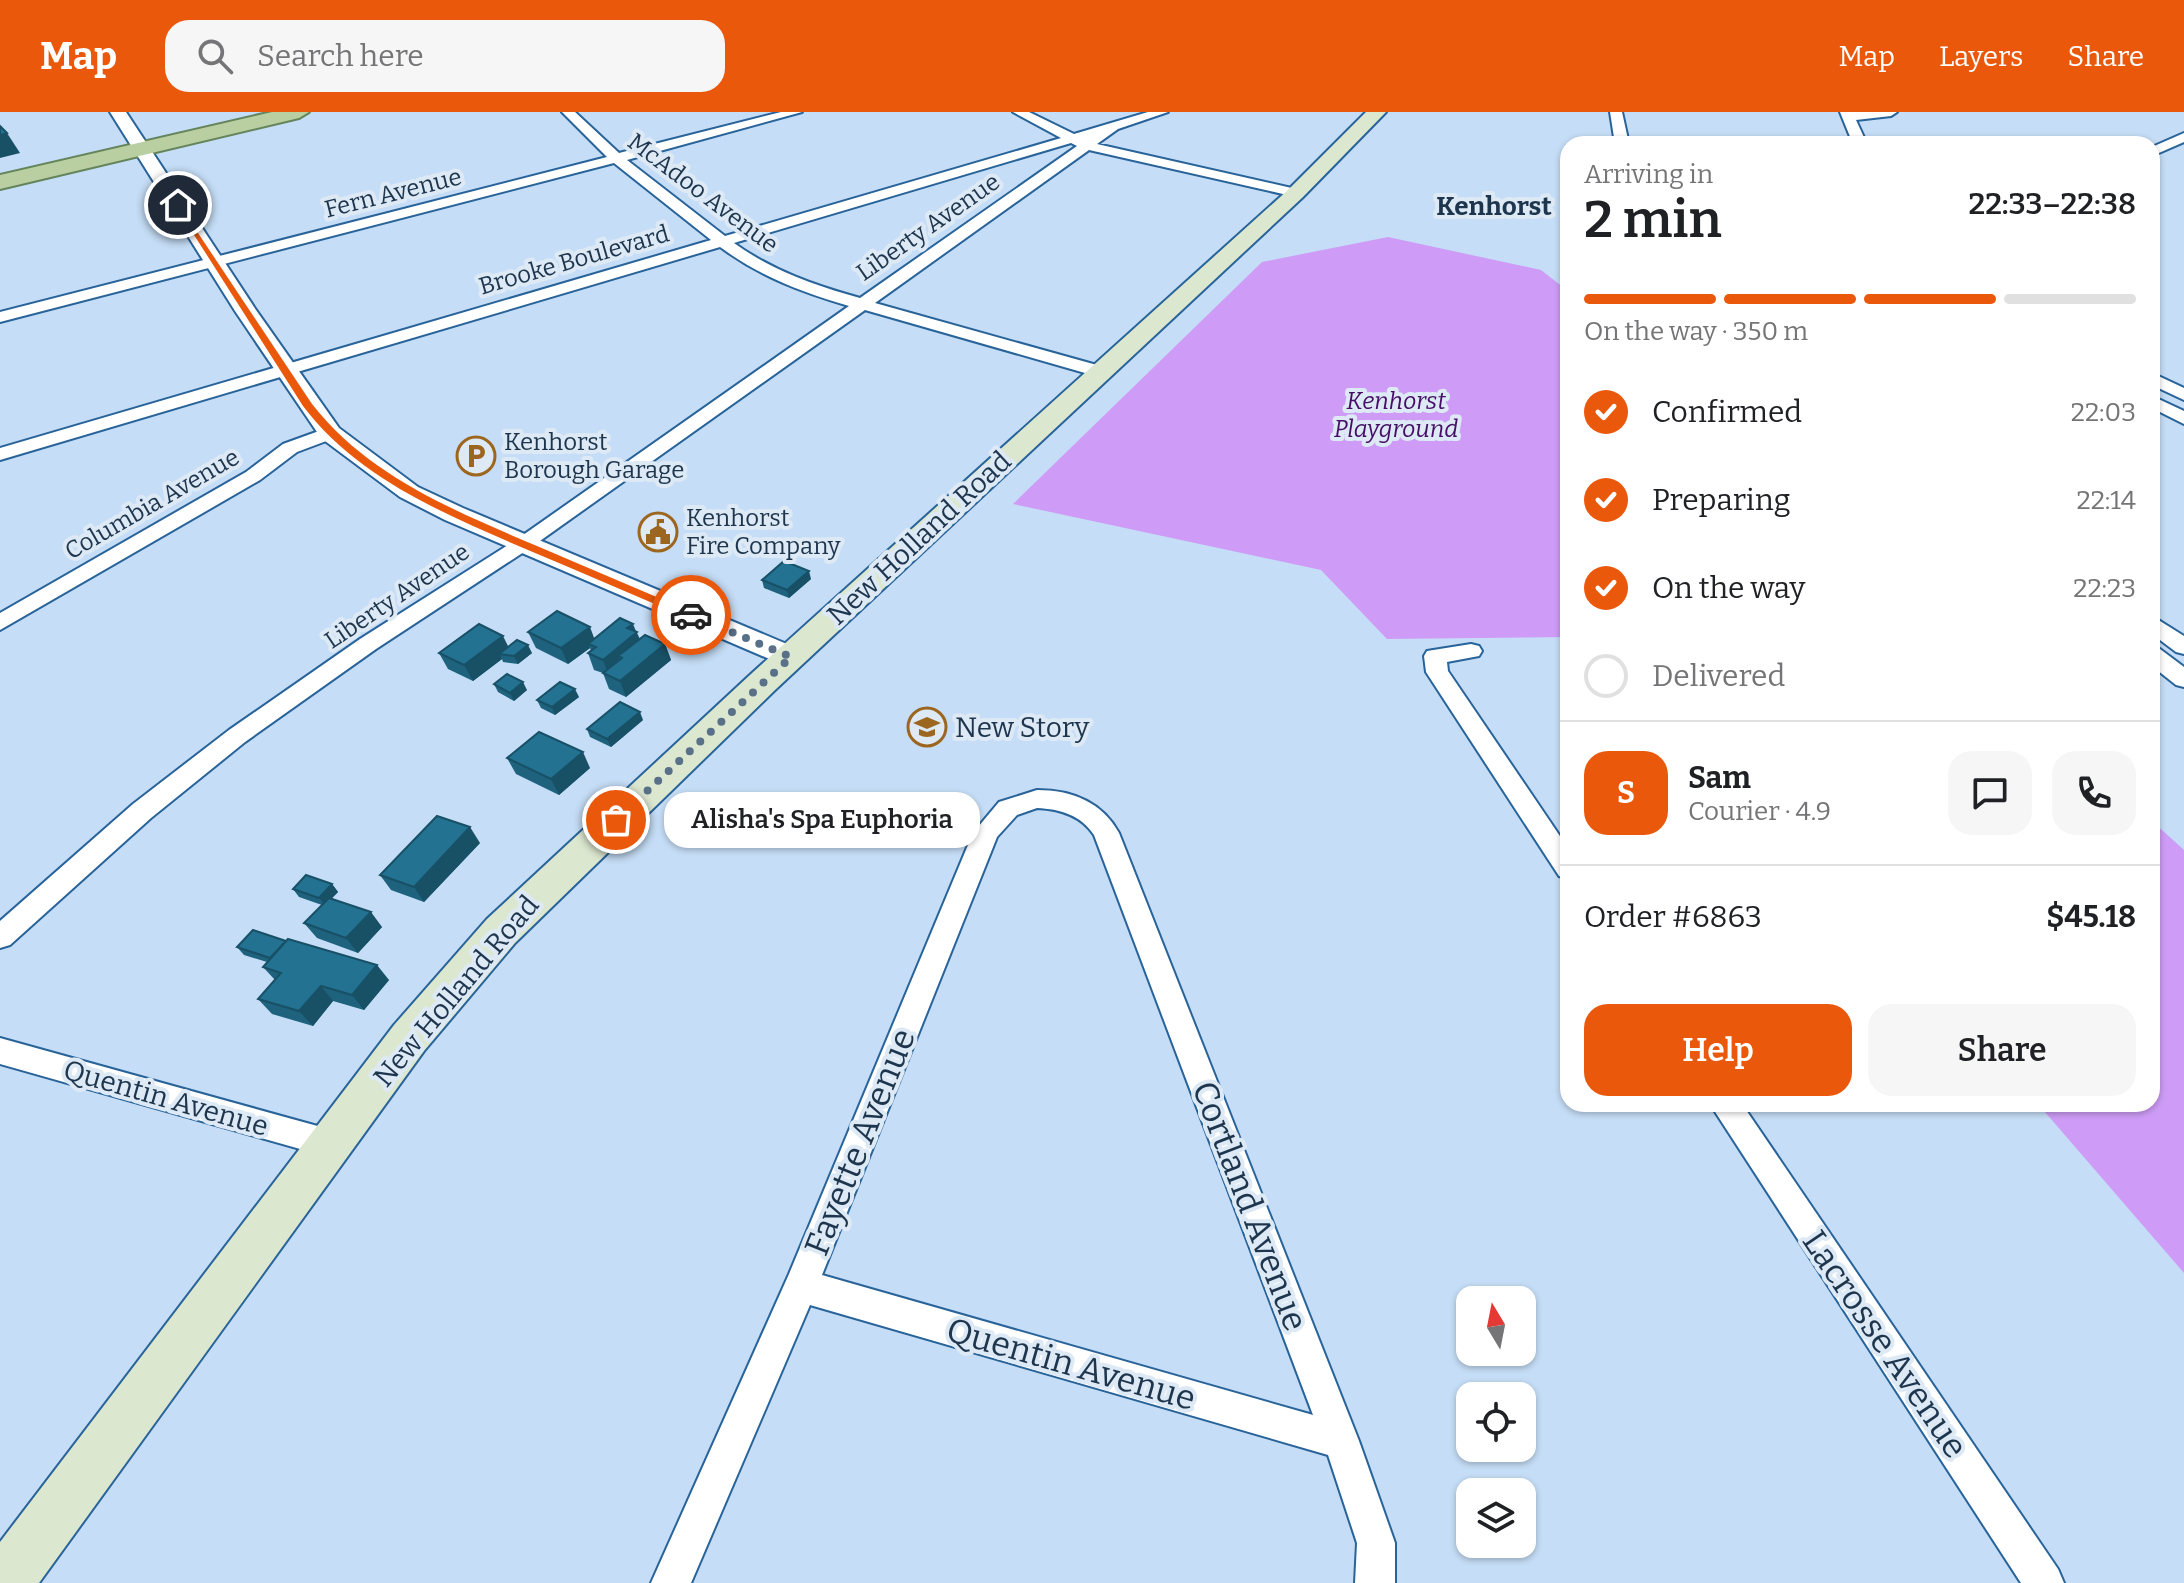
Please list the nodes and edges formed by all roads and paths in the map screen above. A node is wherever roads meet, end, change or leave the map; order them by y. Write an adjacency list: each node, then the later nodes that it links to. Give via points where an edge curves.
1 (118, 112): 15 (street)
2 (299, 112): 15 (main road)
3 (568, 112): 17 (street, McAdoo Avenue)
4 (796, 112): 17 (street, Fern Avenue)
5 (1019, 112): 14 (street)
6 (1162, 112): 14 (street, Liberty Avenue)
7 (1377, 112): 19 (main road, New Holland Road)
8 (1616, 112): 11 (street)
9 (1891, 112): 10 (street)
10 (1847, 114): 12 (street)
11 (1620, 136)
12 (1857, 136)
13 (2184, 138): 16 (street)
14 (1080, 142): 19 (street); 20 (street, Brooke Boulevard); 22 (street, Liberty Avenue)
15 (140, 147): 18 (main road); 21 (street)
16 (2160, 148)
17 (616, 158): 20 (street, McAdoo Avenue); 21 (street, Fern Avenue)
18 (0, 182)
19 (1296, 193): 25 (main road, New Holland Road)
20 (722, 241): 22 (street, McAdoo Avenue, via 791,284); 24 (street, Brooke Boulevard)
21 (214, 262): 23 (street, Fern Avenue); 24 (street)
22 (865, 303): 25 (street, McAdoo Avenue); 32 (street, Liberty Avenue)
23 (0, 317)
24 (285, 370): 30 (street); 31 (street, Brooke Boulevard)
25 (1098, 371): 37 (main road, New Holland Road)
26 (2160, 382): 27 (street)
27 (2184, 395)
28 (2160, 405): 29 (street)
29 (2184, 418)
30 (330, 433): 32 (street, via 409,492); 33 (street, Columbia Avenue, via 290,448 253,476)
31 (0, 454)
32 (523, 544): 37 (street); 42 (street, Liberty Avenue, via 368,644 188,773)
33 (0, 623)
34 (2160, 629): 35 (street)
35 (2184, 647)
36 (1471, 651): 41 (street, via 1435,656 1437,672)
37 (791, 657): 45 (main road, New Holland Road, via 501,931 409,1038)
38 (2160, 660): 39 (street)
39 (2184, 679)
40 (1106, 833): 46 (street, Fayette Avenue, via 1085,809 1041,799 1015,804 986,833); 47 (street, Cortland Avenue)
41 (1560, 857)
42 (0, 937)
43 (0, 1051): 45 (street, Quentin Avenue)
44 (1730, 1112): 51 (street, Lacrosse Avenue)
45 (332, 1144): 48 (main road, New Holland Road)
46 (801, 1286): 47 (street, Quentin Avenue); 49 (street, Fayette Avenue)
47 (1341, 1441): 50 (street, Cortland Avenue, via 1376,1543)
48 (4, 1583)
49 (671, 1583)
50 (1375, 1583)
51 (2044, 1583)

